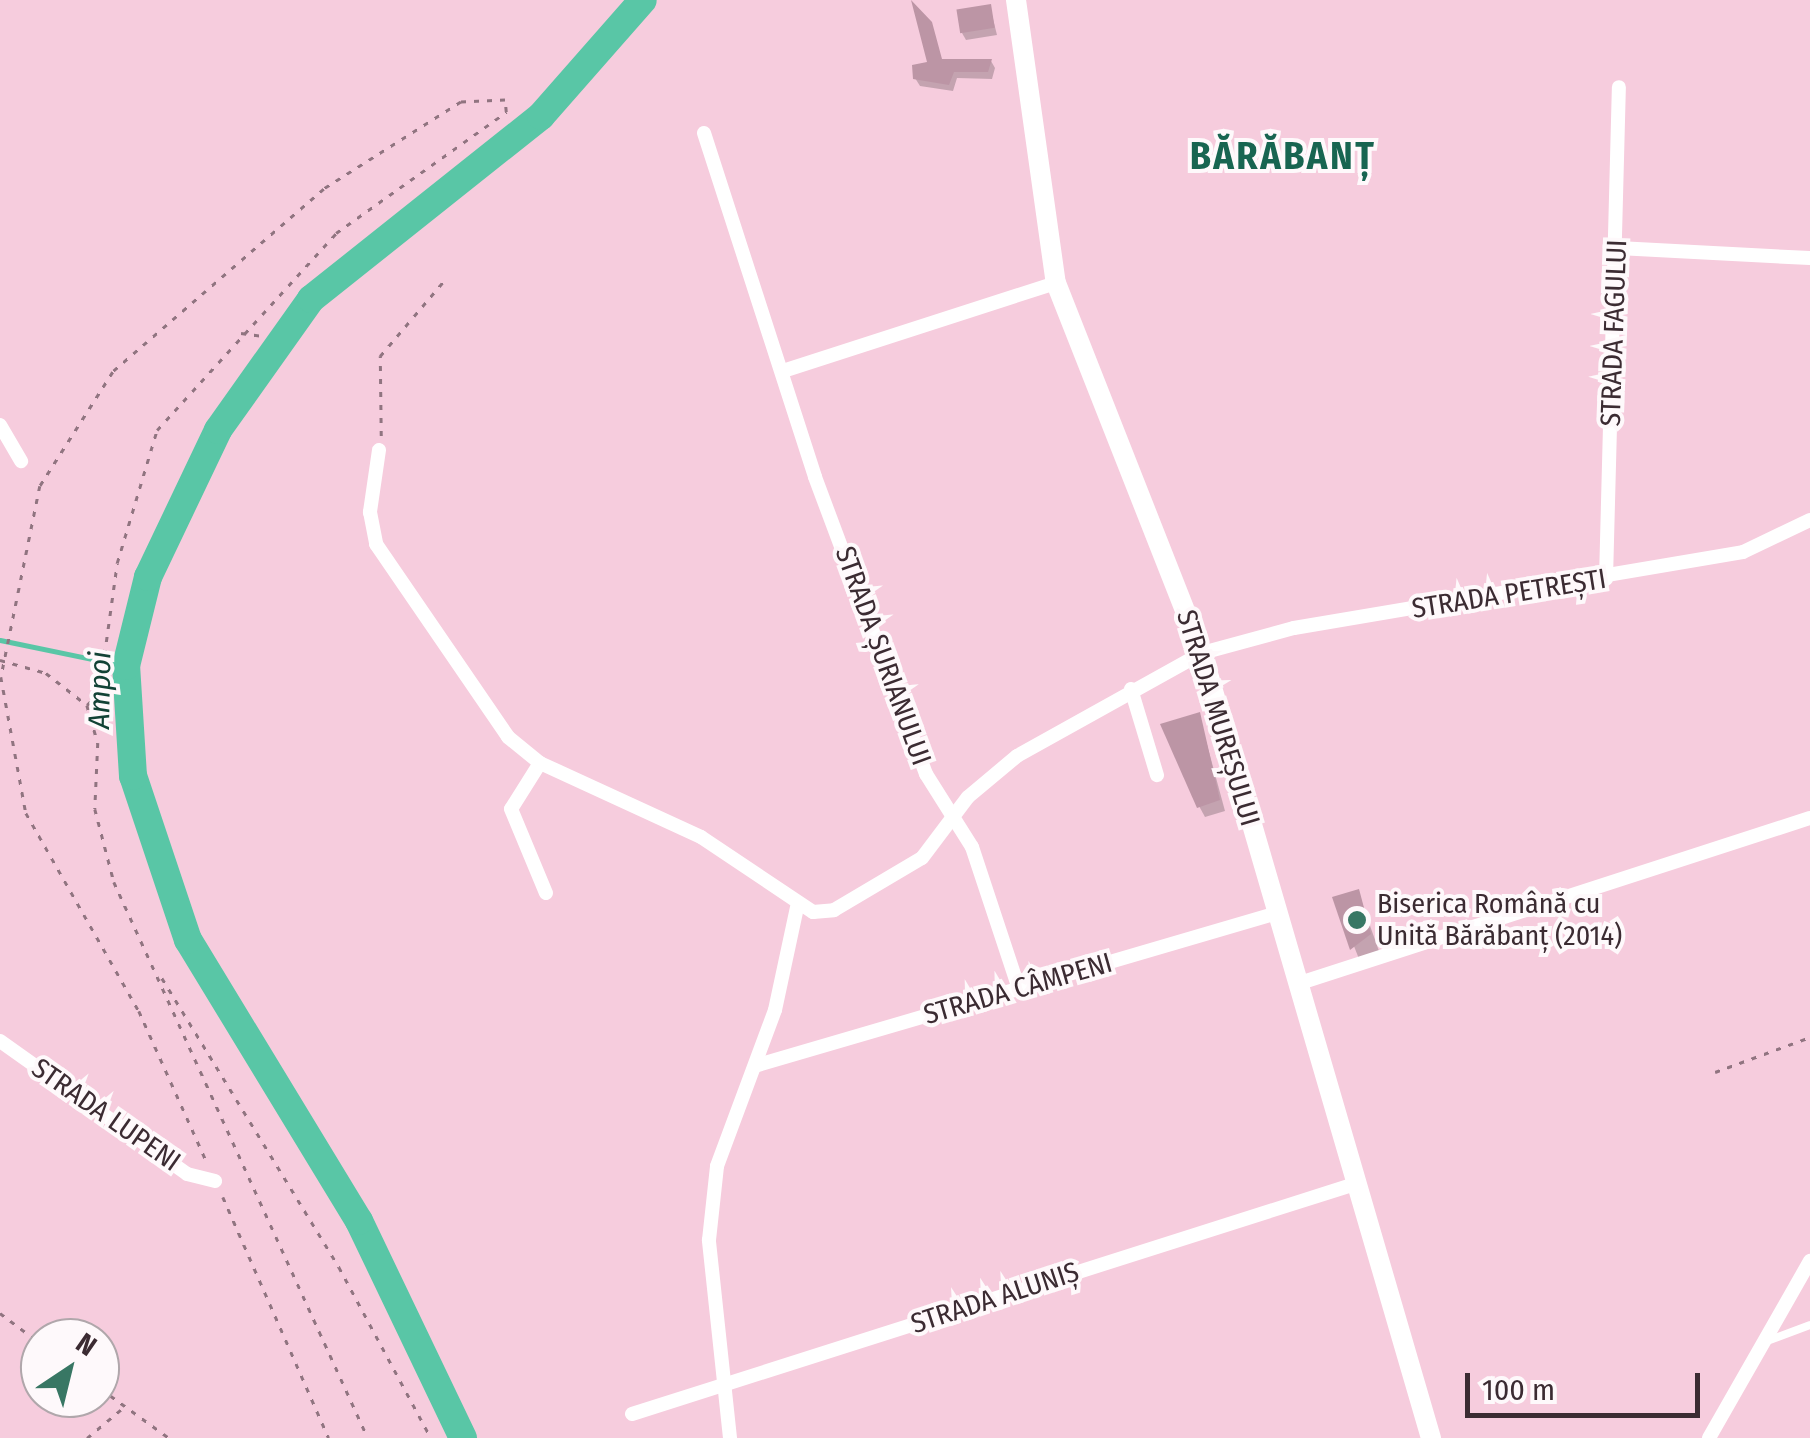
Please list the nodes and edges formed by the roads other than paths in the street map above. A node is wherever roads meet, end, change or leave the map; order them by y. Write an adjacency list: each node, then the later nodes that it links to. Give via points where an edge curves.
1 (1016, 0): 6 (street, STRADA MUREȘULUI)
2 (1620, 88): 4 (street, STRADA FAGULUI)
3 (704, 133): 7 (street, STRADA ȘURIANULUI)
4 (1618, 248): 5 (street); 12 (street, STRADA FAGULUI)
5 (1810, 258)
6 (1056, 284): 7 (street); 13 (street, STRADA MUREȘULUI)
7 (783, 370): 17 (street, STRADA ȘURIANULUI, via 926,774)
8 (0, 425): 10 (street)
9 (379, 450): 15 (street, via 370,512 387,569 492,720)
10 (20, 461)
11 (1810, 520): 12 (street, STRADA PETREȘTI, via 1742,552)
12 (1606, 579): 13 (street, STRADA PETREȘTI, via 1294,628)
13 (1202, 652): 14 (street, STRADA PETREȘTI); 21 (street, STRADA MUREȘULUI)
14 (1131, 689): 16 (street); 17 (street, STRADA PETREȘTI, via 1018,756)
15 (540, 763): 19 (street, via 511,810); 20 (street, via 646,806)
16 (1157, 775)
17 (954, 813): 20 (street, STRADA PETREȘTI, via 936,844 884,884 834,910); 23 (street, STRADA ȘURIANULUI)
18 (1810, 818): 22 (street)
19 (546, 893)
20 (797, 907): 25 (street)
21 (1277, 913): 22 (street, STRADA MUREȘULUI); 23 (street, STRADA CÂMPENI)
22 (1300, 983): 27 (street, STRADA MUREȘULUI)
23 (1019, 988): 25 (street, STRADA CÂMPENI)
24 (0, 1041): 26 (street, STRADA LUPENI, via 188,1174)
25 (758, 1065): 31 (street, via 717,1166 709,1240)
26 (215, 1181)
27 (1358, 1183): 31 (street, STRADA ALUNIȘ); 33 (street, STRADA MUREȘULUI)
28 (1810, 1262): 30 (street)
29 (1810, 1325): 30 (lane)
30 (1764, 1342): 35 (street)
31 (722, 1384): 32 (street, STRADA ALUNIȘ); 34 (street)
32 (632, 1414)
33 (1427, 1437)
34 (730, 1438)
35 (1710, 1438)

